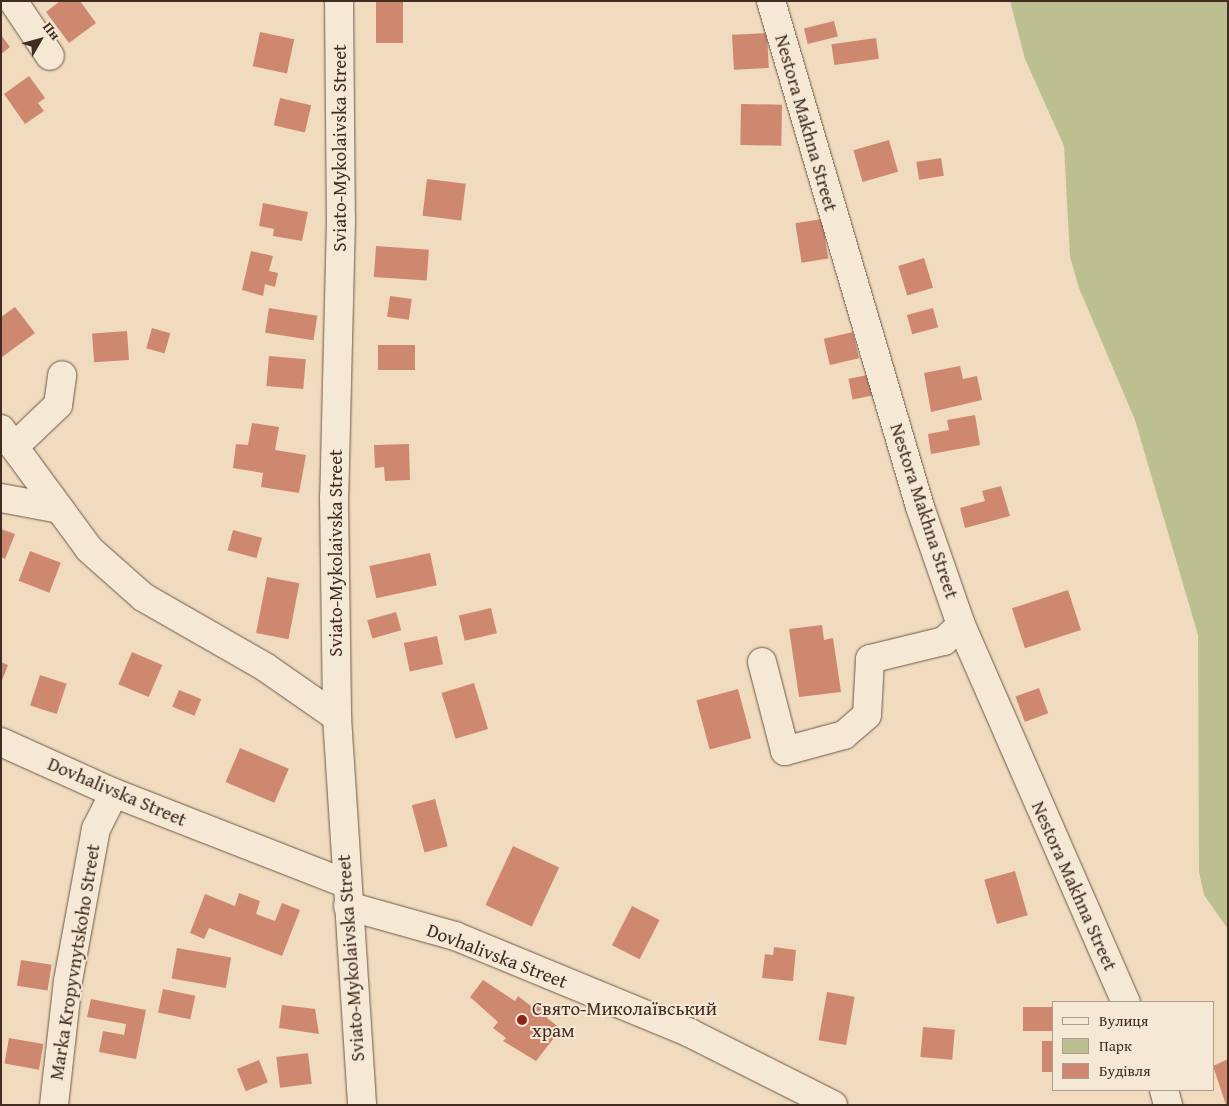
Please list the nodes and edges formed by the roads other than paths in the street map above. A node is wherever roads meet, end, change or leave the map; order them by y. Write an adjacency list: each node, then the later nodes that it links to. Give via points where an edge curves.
1 (13, 1): 4 (street)
2 (339, 1): 11 (street, Sviato-Mykolaivska Street, via 341,219 334,497)
3 (771, 1): 9 (street, Nestora Makhna Street, via 920,507)
4 (50, 56)
5 (62, 375): 6 (street, via 58,405)
6 (8, 438): 8 (street)
7 (1, 498): 8 (street)
8 (60, 510): 11 (street, via 89,549 143,597 265,667)
9 (961, 625): 10 (street, via 944,641 870,659 867,714 844,735 785,751); 15 (street, Nestora Makhna Street)
10 (762, 662)
11 (337, 717): 14 (street, Sviato-Mykolaivska Street)
12 (1, 742): 13 (street, Dovhalivska Street)
13 (114, 793): 14 (street, Dovhalivska Street); 17 (street, Marka Kropyvnytskoho Street, via 96,829 68,981)
14 (347, 894): 18 (street, Sviato-Mykolaivska Street); 19 (street, Dovhalivska Street, via 690,1033)
15 (1126, 1001)
16 (1164, 1091): 20 (street)
17 (54, 1105)
18 (362, 1105)
19 (832, 1105)
20 (1168, 1105)

